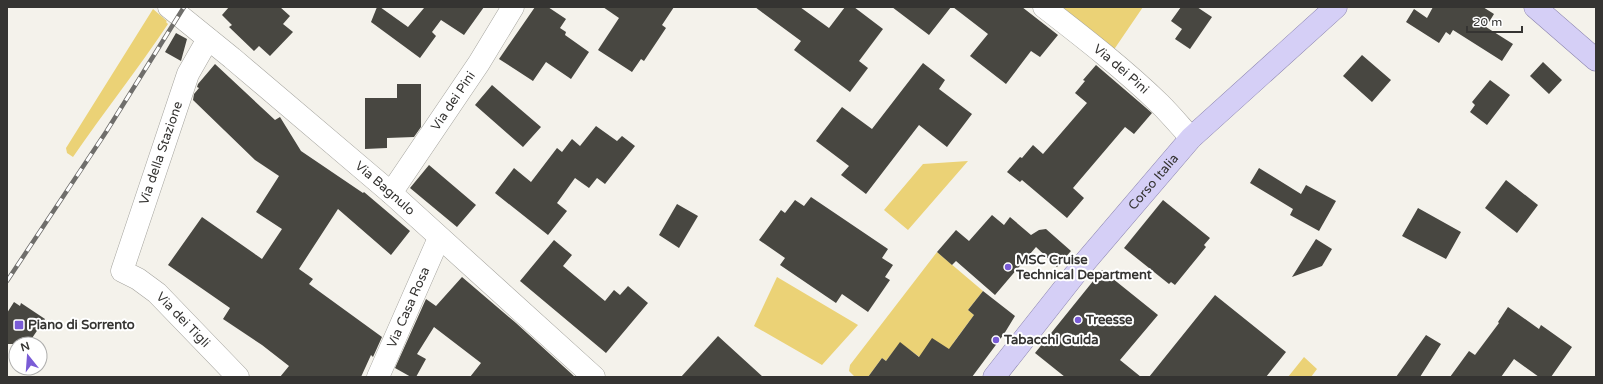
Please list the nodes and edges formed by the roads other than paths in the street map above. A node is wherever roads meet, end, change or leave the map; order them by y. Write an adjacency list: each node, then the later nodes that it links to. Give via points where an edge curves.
1 (169, 7): 6 (street, Via Bagnulo)
2 (513, 7): 9 (street, Via dei Pini, via 479,63)
3 (1044, 7): 8 (street, Via dei Pini, via 1136,82)
4 (1336, 7): 8 (main road, Corso Italia)
5 (1535, 7): 7 (main road)
6 (208, 39): 9 (street, Via Bagnulo); 11 (street, Via della Stazione, via 188,74)
7 (1596, 60)
8 (1191, 138): 15 (main road, Corso Italia, via 1080,268)
9 (391, 193): 10 (street, Via Bagnulo)
10 (439, 238): 13 (street, Via Casa Rosa); 14 (street, Via Bagnulo)
11 (122, 271): 12 (street, Via dei Tigli, via 157,293)
12 (238, 377)
13 (378, 377)
14 (594, 377)
15 (994, 377)

